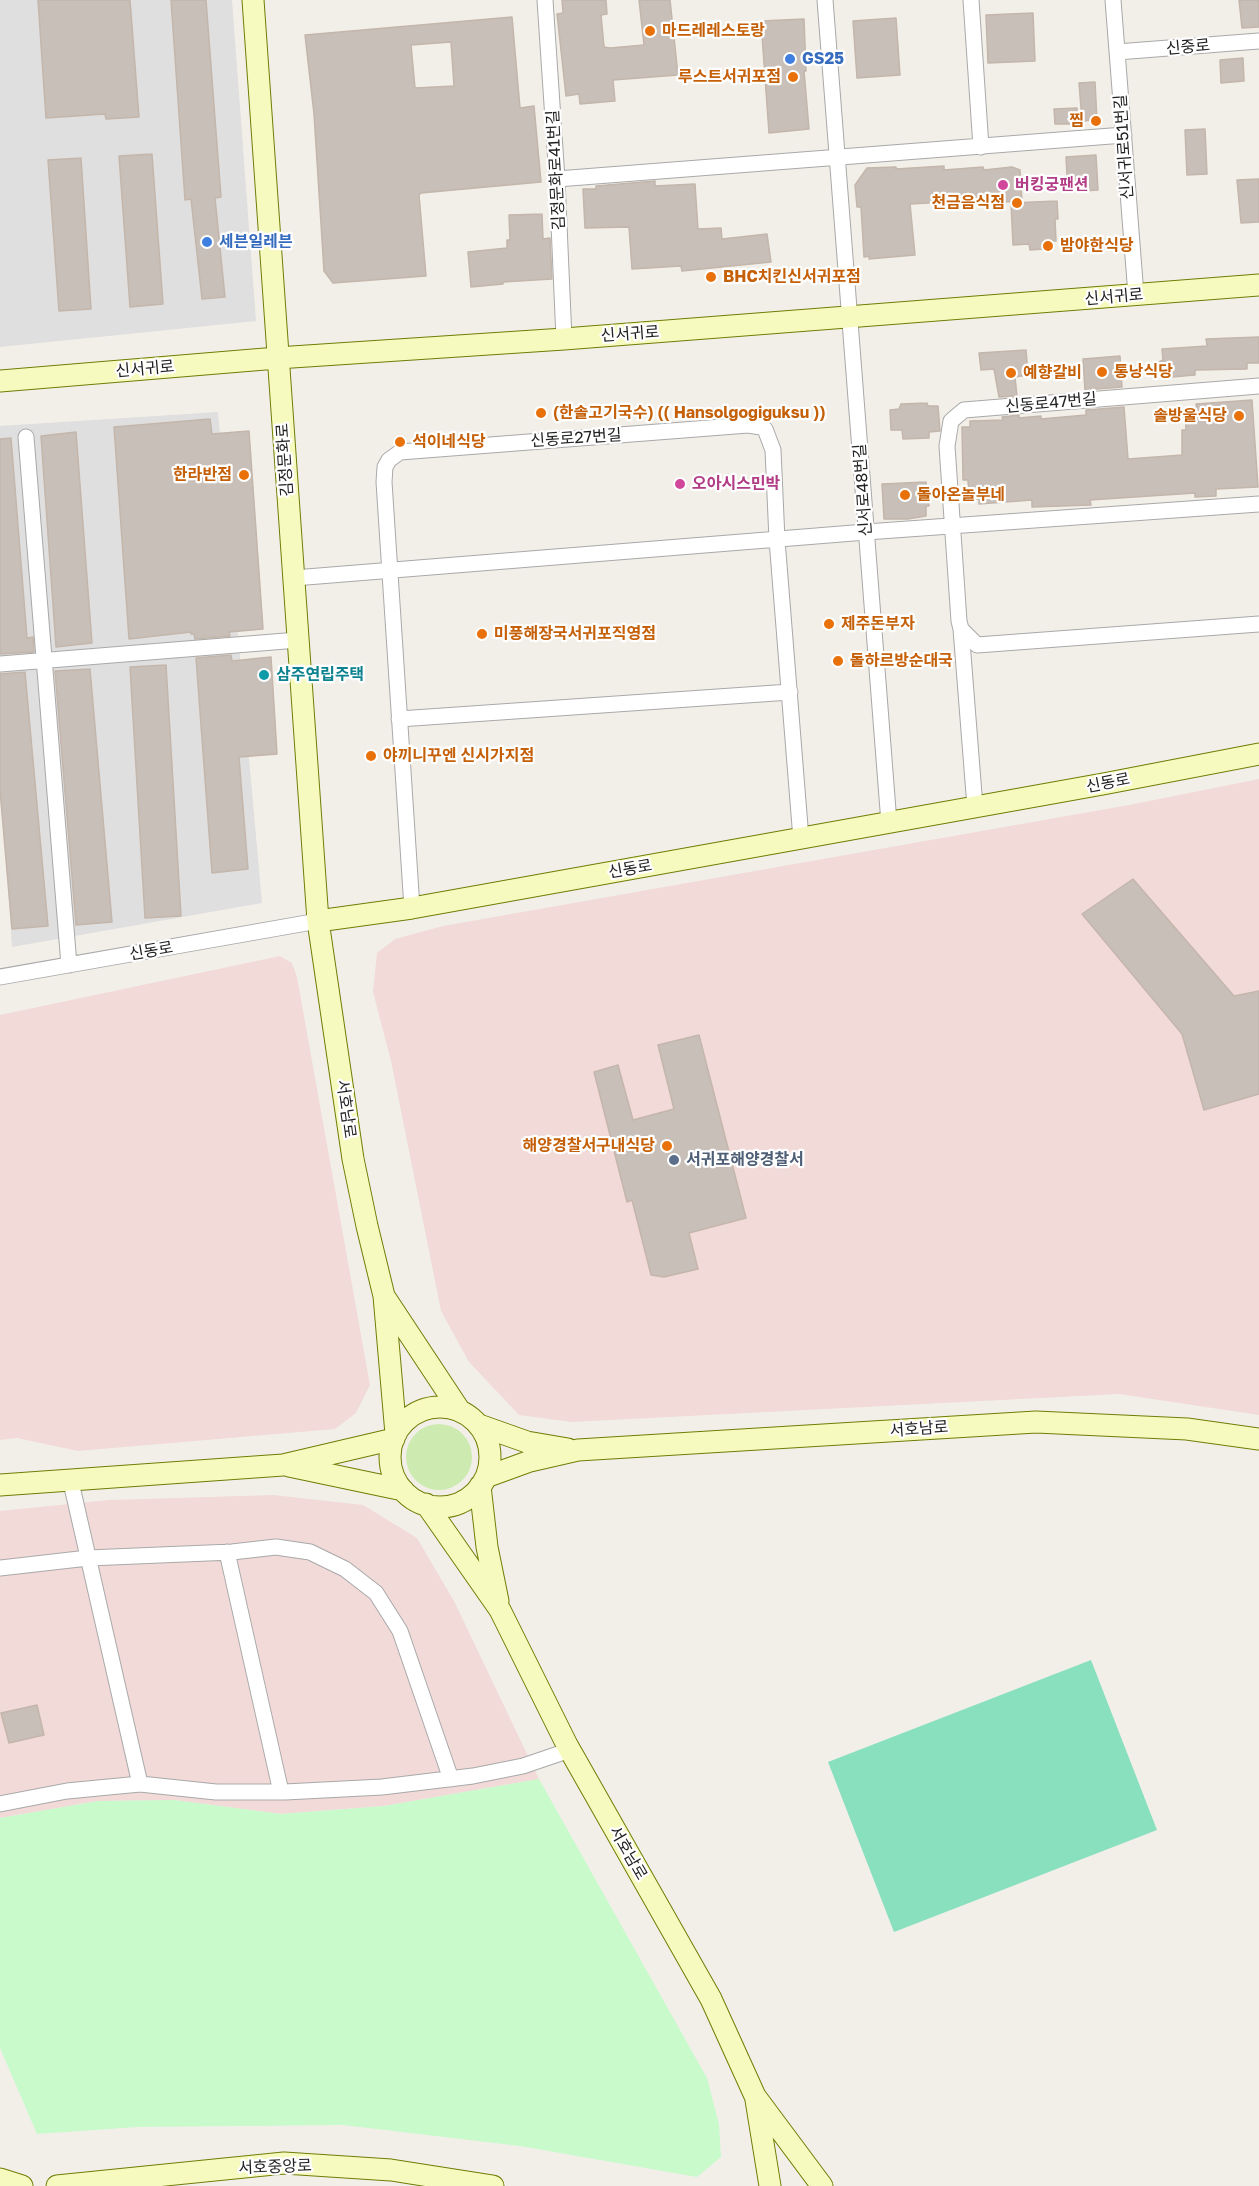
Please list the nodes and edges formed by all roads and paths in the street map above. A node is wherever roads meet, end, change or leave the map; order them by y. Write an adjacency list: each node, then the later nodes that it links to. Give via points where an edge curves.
1 (253, 0): 16 (street, 김정문화로)
2 (544, 0): 11 (street, 김정문화로41번길)
3 (825, 0): 10 (street, 신서로48번길)
4 (971, 0): 9 (street)
5 (1113, 0): 7 (street, 신서귀로51번길)
6 (1259, 41): 7 (street, 신중로)
7 (1117, 52): 8 (street, 신서귀로51번길)
8 (1124, 135): 9 (street); 13 (street, 신서귀로51번길)
9 (981, 147): 10 (street)
10 (837, 158): 11 (street); 14 (street, 신서로48번길)
11 (557, 179): 15 (street, 김정문화로41번길)
12 (1259, 285): 13 (street, 신서귀로)
13 (1136, 295): 14 (street, 신서귀로)
14 (849, 318): 15 (street, 신서귀로); 22 (street, 신서로48번길)
15 (564, 339): 16 (street, 신서귀로)
16 (277, 358): 17 (street, 신서귀로); 25 (street, 김정문화로)
17 (0, 381)
18 (1259, 386): 21 (street, 신동로47번길, via 964,411 951,421 947,446)
19 (26, 437): 29 (street)
20 (1259, 504): 21 (street)
21 (952, 526): 22 (street); 27 (street, 신동로47번길)
22 (866, 532): 23 (street); 35 (street, 신서로48번길)
23 (777, 540): 24 (street); 24 (street, 신동로27번길, via 773,450 768,434 758,426 407,451 395,456 385,467); 31 (street, 신동로27번길)
24 (388, 572): 25 (street); 32 (street, 신동로27번길)
25 (294, 578): 28 (street, 김정문화로)
26 (1259, 624): 27 (street, via 977,645)
27 (961, 629): 34 (street, 신동로47번길)
28 (298, 640): 29 (street); 38 (street, 김정문화로)
29 (44, 660): 30 (street); 39 (street)
30 (0, 664)
31 (790, 692): 32 (street); 36 (street, 신동로27번길)
32 (399, 719): 37 (street, 신동로27번길)
33 (1259, 754): 34 (street, 신동로)
34 (975, 807): 35 (street, 신동로)
35 (889, 823): 36 (street, 신동로)
36 (801, 839): 37 (street, 신동로)
37 (412, 908): 38 (street, 신동로)
38 (318, 921): 39 (street, 신동로); 41 (street, 서호남로, via 353,1159)
39 (69, 965): 40 (street, 신동로)
40 (0, 977)
41 (384, 1296): 42 (street); 44 (street)
42 (460, 1411): 43 (street); 44 (street, via 440,1407 424,1410 406,1421)
43 (479, 1425): 46 (street, via 526,1442); 49 (street, via 487,1440 490,1461)
44 (395, 1436): 47 (street); 51 (street, via 391,1466)
45 (1259, 1439): 46 (street, 서호남로, via 1187,1429 1036,1422)
46 (578, 1450): 49 (street, via 530,1461)
47 (282, 1465): 48 (street); 51 (street)
48 (70, 1478): 50 (street); 54 (street)
49 (483, 1482): 52 (street, via 468,1498 453,1505); 56 (street, via 487,1547)
50 (0, 1485)
51 (404, 1490): 52 (street)
52 (426, 1504): 56 (street)
53 (227, 1552): 54 (street); 58 (street, via 276,1547 310,1552 345,1569 376,1593 400,1632); 60 (street)
54 (88, 1558): 55 (street); 59 (street)
55 (0, 1568)
56 (500, 1610): 57 (street, 서호남로)
57 (570, 1750): 58 (street, via 523,1766); 62 (street, 서호남로, via 711,1999)
58 (451, 1779): 60 (street)
59 (140, 1784): 60 (street, via 216,1792); 61 (street, via 67,1791)
60 (281, 1792)
61 (0, 1804)
62 (755, 2096): 67 (street); 68 (street)
63 (0, 2179): 64 (street)
64 (22, 2186)
65 (57, 2186): 66 (street, 서호중앙로, via 284,2163 391,2170)
66 (494, 2186)
67 (770, 2186)
68 (822, 2186)

